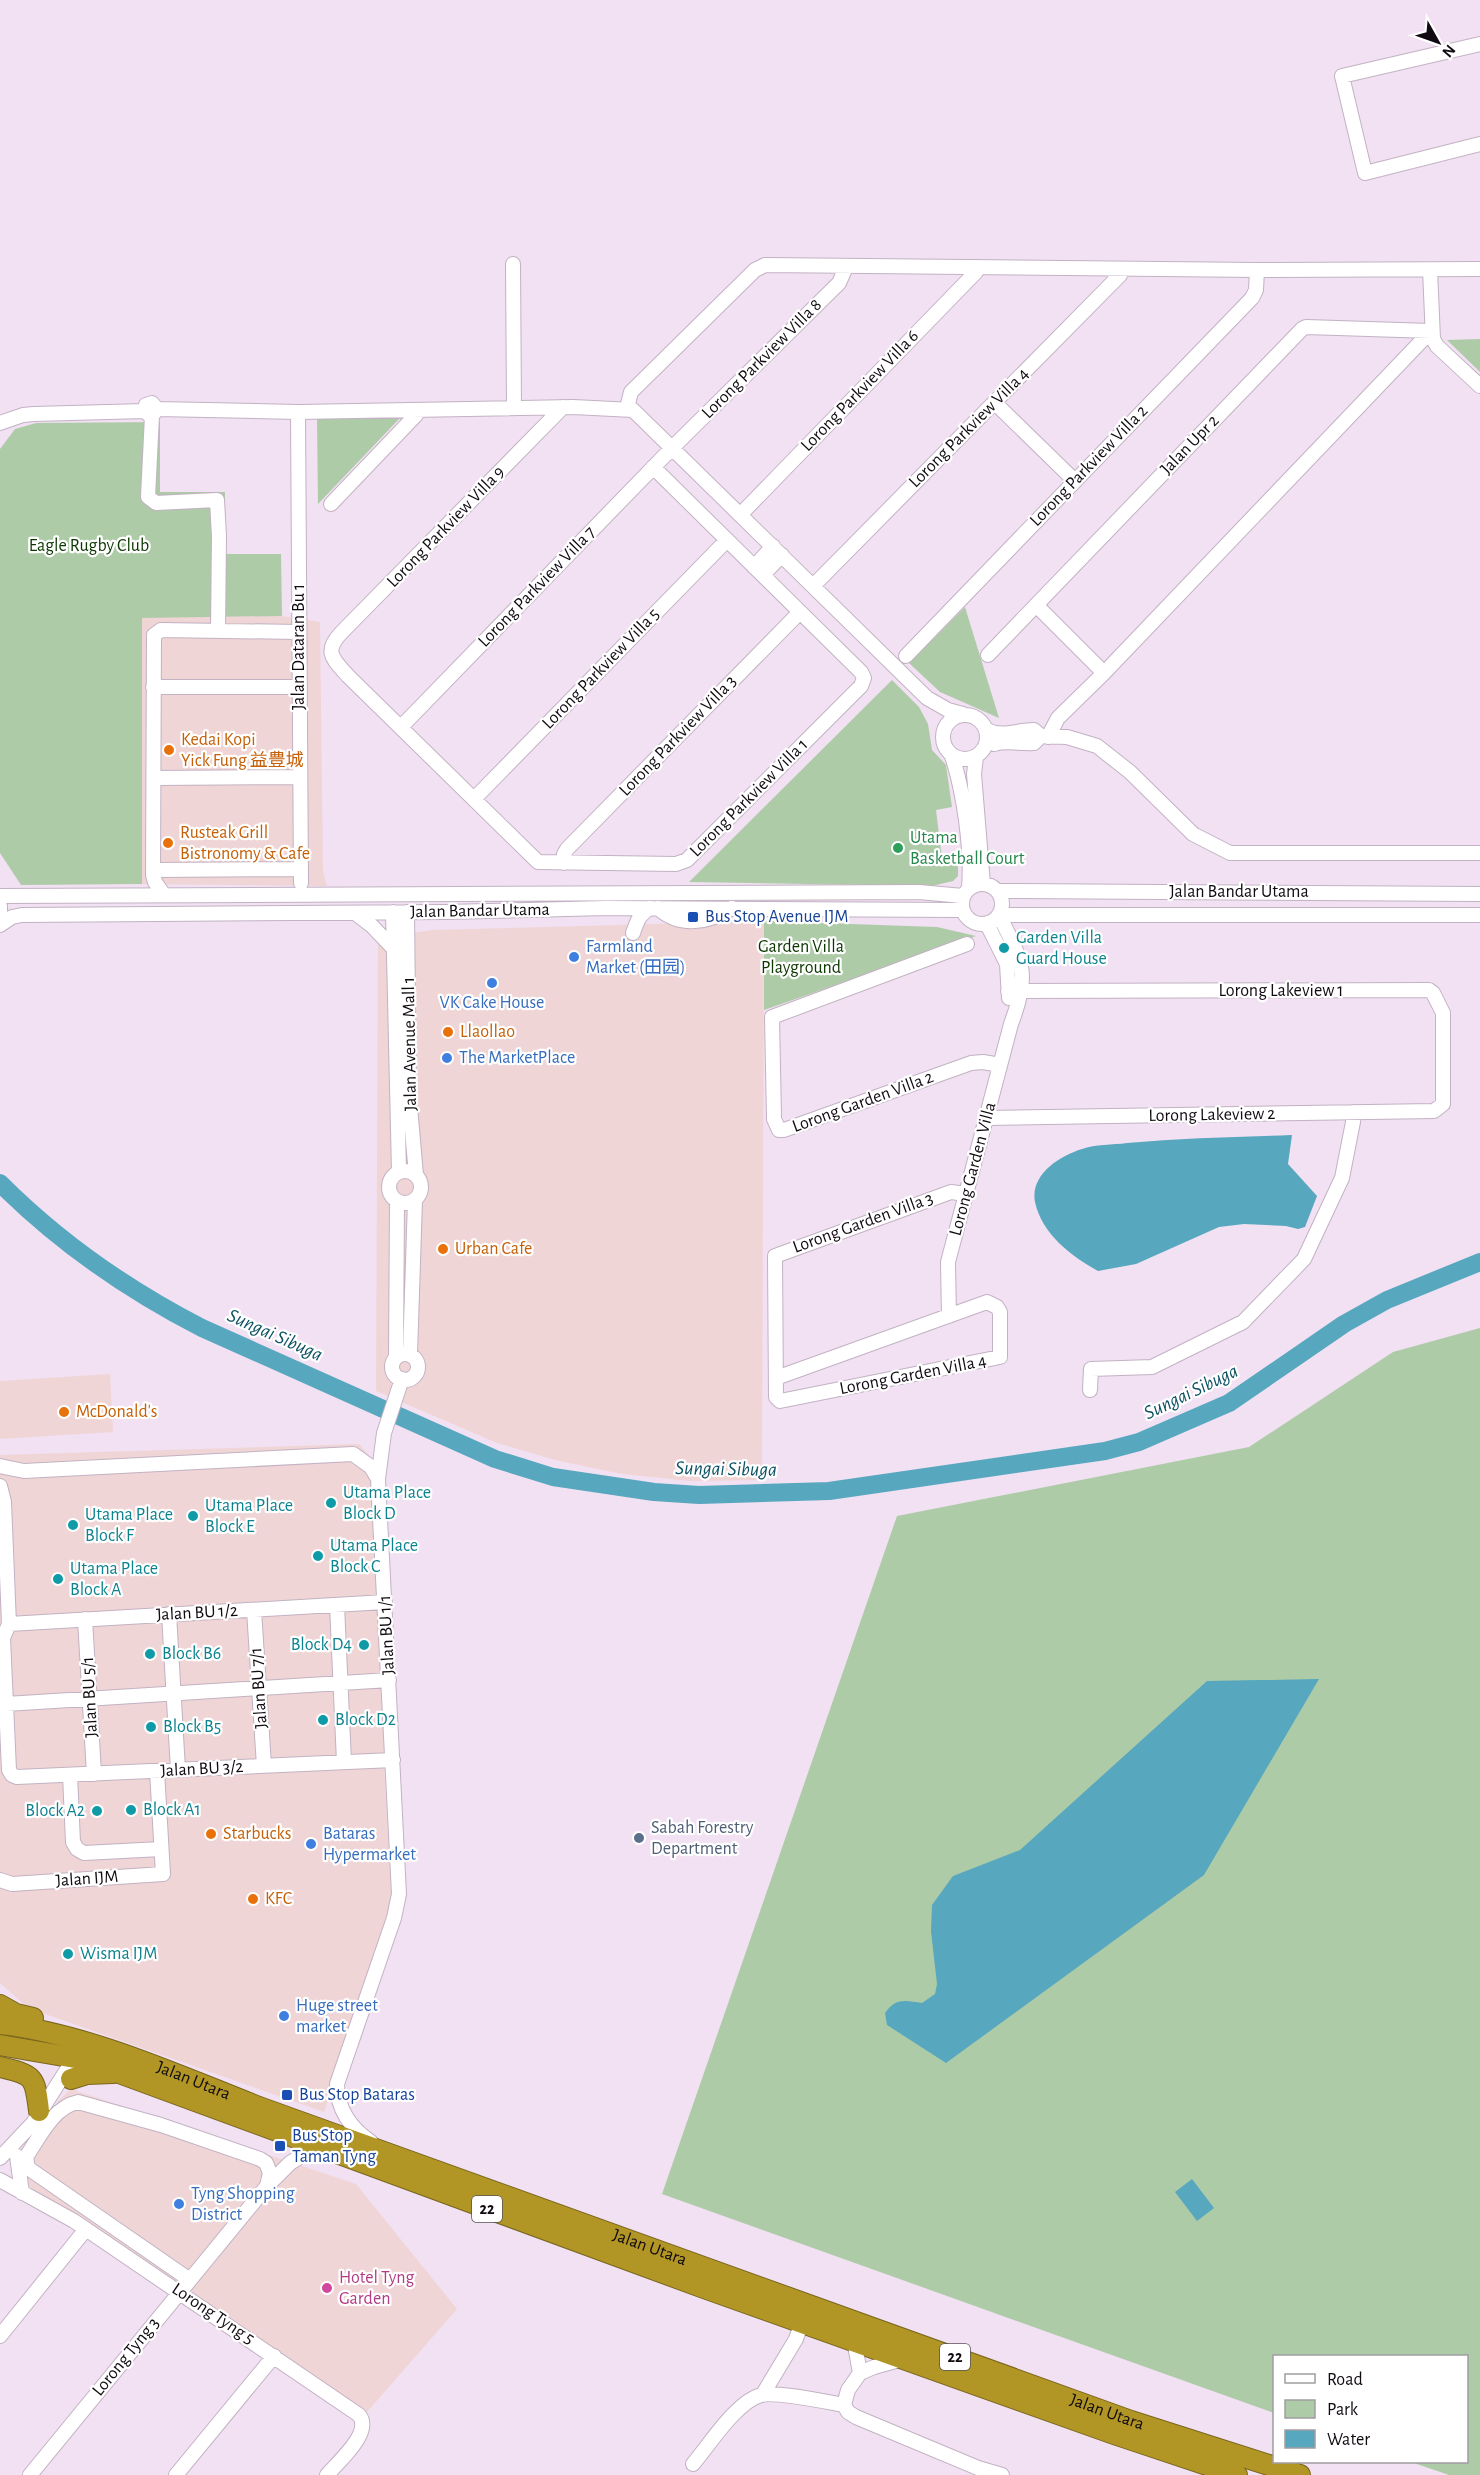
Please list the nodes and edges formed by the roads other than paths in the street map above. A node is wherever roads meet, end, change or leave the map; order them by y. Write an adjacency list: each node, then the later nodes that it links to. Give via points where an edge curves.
1 (1480, 44): 2 (street, via 1342,76 1365,173)
2 (1480, 144)
3 (513, 264): 14 (street)
4 (846, 267): 5 (street); 15 (street, via 759,267 632,392); 21 (street, Lorong Parkview Villa 8, via 839,283)
5 (978, 267): 6 (street); 25 (street, Lorong Parkview Villa 6)
6 (1122, 269): 8 (street); 12 (street, Lorong Parkview Villa 4)
7 (1480, 269): 9 (street)
8 (1257, 270): 9 (street); 23 (street, Lorong Parkview Villa 2, via 1252,298)
9 (1430, 270): 10 (street)
10 (1431, 331): 11 (street, via 1437,346); 30 (street, Jalan Upr 2, via 1302,329); 37 (street)
11 (1480, 386)
12 (994, 402): 23 (street); 29 (street, Lorong Parkview Villa 4)
13 (563, 407): 14 (street); 15 (street); 34 (street, Lorong Parkview Villa 9, via 341,633)
14 (514, 408): 16 (street)
15 (627, 408): 21 (street, via 638,413)
16 (418, 410): 18 (street); 24 (street)
17 (151, 412): 18 (street); 19 (street, via 34,414); 32 (street, via 148,497 156,503 217,500)
18 (298, 412): 33 (street, Jalan Dataran Bu 1)
19 (6, 420): 20 (street)
20 (0, 430)
21 (673, 447): 22 (street, Lorong Parkview Villa 7); 25 (street)
22 (653, 468): 26 (street, Lorong Parkview Villa 1); 42 (street, Lorong Parkview Villa 7)
23 (1075, 481): 36 (street, Lorong Parkview Villa 2)
24 (332, 504)
25 (741, 514): 27 (street)
26 (727, 540): 28 (street, Lorong Parkview Villa 1); 51 (street, Lorong Parkview Villa 5)
27 (778, 551): 28 (street); 29 (street)
28 (758, 571): 31 (street, Lorong Parkview Villa 1)
29 (813, 586): 40 (street)
30 (1036, 605): 35 (street, Jalan Upr 2); 37 (street)
31 (800, 612): 53 (street, Lorong Parkview Villa 3, via 567,849); 53 (street, Lorong Parkview Villa 1, via 861,672 861,686 687,860 676,864)
32 (218, 631): 33 (street); 38 (street, via 157,631)
33 (299, 632): 39 (street, Jalan Dataran Bu 1)
34 (331, 648): 42 (street, Lorong Parkview Villa 1, via 331,657)
35 (988, 655)
36 (906, 656)
37 (1104, 673): 45 (street)
38 (153, 687): 39 (street); 50 (street)
39 (300, 687): 49 (street, Jalan Dataran Bu 1)
40 (930, 701): 41 (street); 44 (street)
41 (963, 714): 43 (street, via 978,718); 44 (street, via 951,719)
42 (401, 727): 51 (street, Lorong Parkview Villa 1)
43 (987, 730): 46 (street); 47 (street, via 987,741)
44 (942, 736): 48 (street)
45 (1044, 736): 46 (street, via 1034,730 1017,730); 52 (street, via 1067,737 1097,746 1130,772 1193,834 1224,851)
46 (1010, 738): 47 (street)
47 (980, 754): 48 (street, via 964,760); 56 (street, via 974,774)
48 (952, 756): 66 (street, via 959,778 970,870)
49 (300, 777): 50 (street); 55 (street, Jalan Dataran Bu 1)
50 (154, 778): 54 (street)
51 (475, 798): 53 (street, Lorong Parkview Villa 1, via 532,857 545,863)
52 (1480, 853)
53 (564, 863)
54 (154, 870): 55 (street); 61 (street, via 154,882)
55 (301, 876): 62 (street, via 296,890); 63 (street)
56 (983, 884): 57 (street, Jalan Bandar Utama); 66 (street, Jalan Bandar Utama)
57 (998, 891): 60 (street, Jalan Bandar Utama); 74 (street, via 1002,903)
58 (607, 892): 59 (street); 66 (street, via 919,892); 68 (street)
59 (456, 894): 64 (street, Jalan Bandar Utama); 70 (street, via 421,900)
60 (1480, 894)
61 (164, 895): 62 (street, Jalan Bandar Utama); 65 (street, Jalan Bandar Utama)
62 (287, 895): 63 (street, Jalan Bandar Utama)
63 (315, 895): 64 (street, Jalan Bandar Utama)
64 (343, 895): 70 (street, via 360,901 392,901)
65 (0, 896)
66 (965, 898): 69 (street, Jalan Bandar Utama); 76 (street, Jalan Bandar Utama, via 969,920)
67 (0, 906): 73 (street)
68 (625, 908): 69 (street, Jalan Bandar Utama); 71 (street, Jalan Bandar Utama)
69 (654, 908): 78 (street, via 643,912)
70 (401, 910): 71 (street, Jalan Bandar Utama); 72 (street, Jalan Bandar Utama); 79 (street, Jalan Avenue Mall 1); 81 (street, Jalan Avenue Mall 1)
71 (445, 912): 79 (street, via 424,919)
72 (355, 913): 77 (street, Jalan Bandar Utama, via 22,915); 81 (street)
73 (0, 915)
74 (999, 915): 75 (street, Jalan Bandar Utama); 76 (street); 82 (street, Lorong Garden Villa, via 1020,958)
75 (1480, 915)
76 (987, 924): 82 (street, Lorong Garden Villa, via 1007,964)
77 (0, 925)
78 (633, 933)
79 (408, 941): 88 (street, Jalan Avenue Mall 1, via 409,1095)
80 (967, 945): 83 (street, Lorong Garden Villa 2, via 772,1017 774,1119 779,1130 784,1131 971,1063)
81 (393, 948): 87 (street, Jalan Avenue Mall 1)
82 (1015, 991): 83 (street, Lorong Garden Villa); 84 (street, Lorong Lakeview 1, via 1428,990 1443,1013 1443,1104)
83 (1000, 1065): 86 (street, Lorong Garden Villa)
84 (1439, 1109): 85 (street, Lorong Lakeview 2)
85 (1353, 1113): 86 (street, Lorong Lakeview 2); 97 (street, via 1342,1178 1304,1259 1243,1322 1152,1367 1091,1369)
86 (986, 1118): 89 (street, Lorong Garden Villa)
87 (399, 1172): 88 (street); 91 (street, via 391,1179 389,1189)
88 (416, 1175): 90 (street, via 421,1189)
89 (966, 1194): 92 (street, Lorong Garden Villa, via 948,1262); 95 (street, Lorong Garden Villa 3, via 951,1192 775,1256)
90 (415, 1200): 91 (street, via 406,1204); 93 (street)
91 (397, 1201): 94 (street)
92 (949, 1316): 95 (street, Lorong Garden Villa 4); 95 (street, Lorong Garden Villa 4, via 987,1302 997,1307 1000,1357 780,1401 776,1397)
93 (410, 1355): 94 (street); 96 (street, via 417,1361 416,1372 411,1378)
94 (396, 1357): 96 (street, via 392,1368)
95 (776, 1378)
96 (402, 1379): 98 (street)
97 (1090, 1390)
98 (383, 1439): 99 (street); 102 (street)
99 (357, 1456): 101 (street); 102 (street)
100 (0, 1466): 101 (street)
101 (24, 1471): 103 (street)
102 (378, 1479): 105 (street, Jalan BU 1/1)
103 (0, 1480)
104 (0, 1486): 110 (street)
105 (385, 1602): 106 (street, Jalan BU 1/2); 111 (street, Jalan BU 1/1)
106 (337, 1605): 107 (street, Jalan BU 1/2); 112 (street)
107 (254, 1610): 108 (street, Jalan BU 1/2); 113 (street, Jalan BU 7/1)
108 (169, 1614): 109 (street, Jalan BU 1/2); 114 (street)
109 (85, 1619): 110 (street, Jalan BU 1/2); 115 (street, Jalan BU 5/1)
110 (9, 1624): 116 (street, via 3,1638)
111 (389, 1680): 112 (street); 117 (street, Jalan BU 1/1)
112 (341, 1683): 113 (street); 118 (street)
113 (259, 1688): 114 (street); 119 (street, Jalan BU 7/1)
114 (174, 1693): 115 (street); 120 (street)
115 (90, 1699): 116 (street); 122 (street, Jalan BU 5/1)
116 (6, 1704): 123 (street, Jalan BU 3/2, via 12,1775)
117 (393, 1760): 118 (street, Jalan BU 3/2); 138 (street, Jalan BU 1/1, via 398,1900 337,2084 339,2099 353,2128)
118 (344, 1762): 119 (street, Jalan BU 3/2)
119 (264, 1766): 120 (street, Jalan BU 3/2)
120 (178, 1770): 121 (street, Jalan BU 3/2)
121 (157, 1771): 122 (street, Jalan BU 3/2); 124 (street)
122 (94, 1774): 123 (street, Jalan BU 3/2)
123 (70, 1775): 124 (street, via 76,1849 84,1853)
124 (161, 1849): 125 (street, Jalan IJM, via 163,1874)
125 (6, 1882): 126 (street)
126 (0, 1892)
127 (0, 2005): 132 (highway, via 16,2014 97,2033)
128 (8, 2025): 130 (highway, Jalan Utara / 22); 131 (highway, via 36,2037 68,2043)
129 (0, 2044): 131 (highway, Jalan Utara / 22)
130 (103, 2047): 131 (highway, via 90,2047); 132 (highway, Jalan Utara / 22)
131 (78, 2056): 134 (highway, Jalan Utara / 22); 135 (street); 136 (street)
132 (135, 2059): 138 (highway, Jalan Utara / 22)
133 (0, 2067): 136 (highway, via 21,2072 33,2081 37,2090)
134 (121, 2074): 135 (highway, via 97,2073); 139 (highway, Jalan Utara / 22)
135 (71, 2079): 136 (street)
136 (36, 2117): 137 (street)
137 (15, 2142): 140 (street); 143 (street)
138 (386, 2151): 148 (highway, Jalan Utara / 22)
139 (330, 2152): 142 (street, Lorong Tyng 3, via 304,2154); 151 (highway, Jalan Utara / 22)
140 (0, 2158)
141 (0, 2180): 143 (street, Lorong Tyng 5)
142 (267, 2186): 144 (street, via 270,2173 260,2160 161,2125 78,2102 57,2112 26,2157 28,2168 35,2175); 150 (street, Lorong Tyng 3)
143 (22, 2193): 145 (street, Lorong Tyng 5)
144 (82, 2206): 145 (street); 146 (street)
145 (74, 2221): 147 (street, Lorong Tyng 5)
146 (111, 2224): 149 (street); 150 (street)
147 (86, 2229): 149 (street, Lorong Tyng 5); 154 (street)
148 (612, 2233): 151 (highway, 22, via 610,2241 614,2245 690,2272); 167 (highway, Jalan Utara / 22, via 1131,2421)
149 (102, 2239): 152 (street, Lorong Tyng 5)
150 (190, 2280): 152 (street, Lorong Tyng 3)
151 (704, 2288): 153 (highway, Jalan Utara / 22)
152 (181, 2291): 156 (street, Lorong Tyng 5); 162 (street, Lorong Tyng 3)
153 (802, 2322): 155 (highway, Jalan Utara / 22); 159 (street)
154 (0, 2336)
155 (854, 2340): 157 (highway, Jalan Utara / 22); 158 (street)
156 (274, 2356): 163 (street); 164 (street, Lorong Tyng 5, via 362,2419 361,2434)
157 (904, 2359): 158 (street); 166 (highway, Jalan Utara / 22)
158 (860, 2373): 160 (street, via 848,2390)
159 (763, 2394): 160 (street); 161 (street, via 739,2409)
160 (844, 2405): 165 (street, via 856,2417)
161 (693, 2464)
162 (30, 2475)
163 (176, 2475)
164 (327, 2475)
165 (1002, 2475)
166 (1237, 2475)
167 (1300, 2475)

